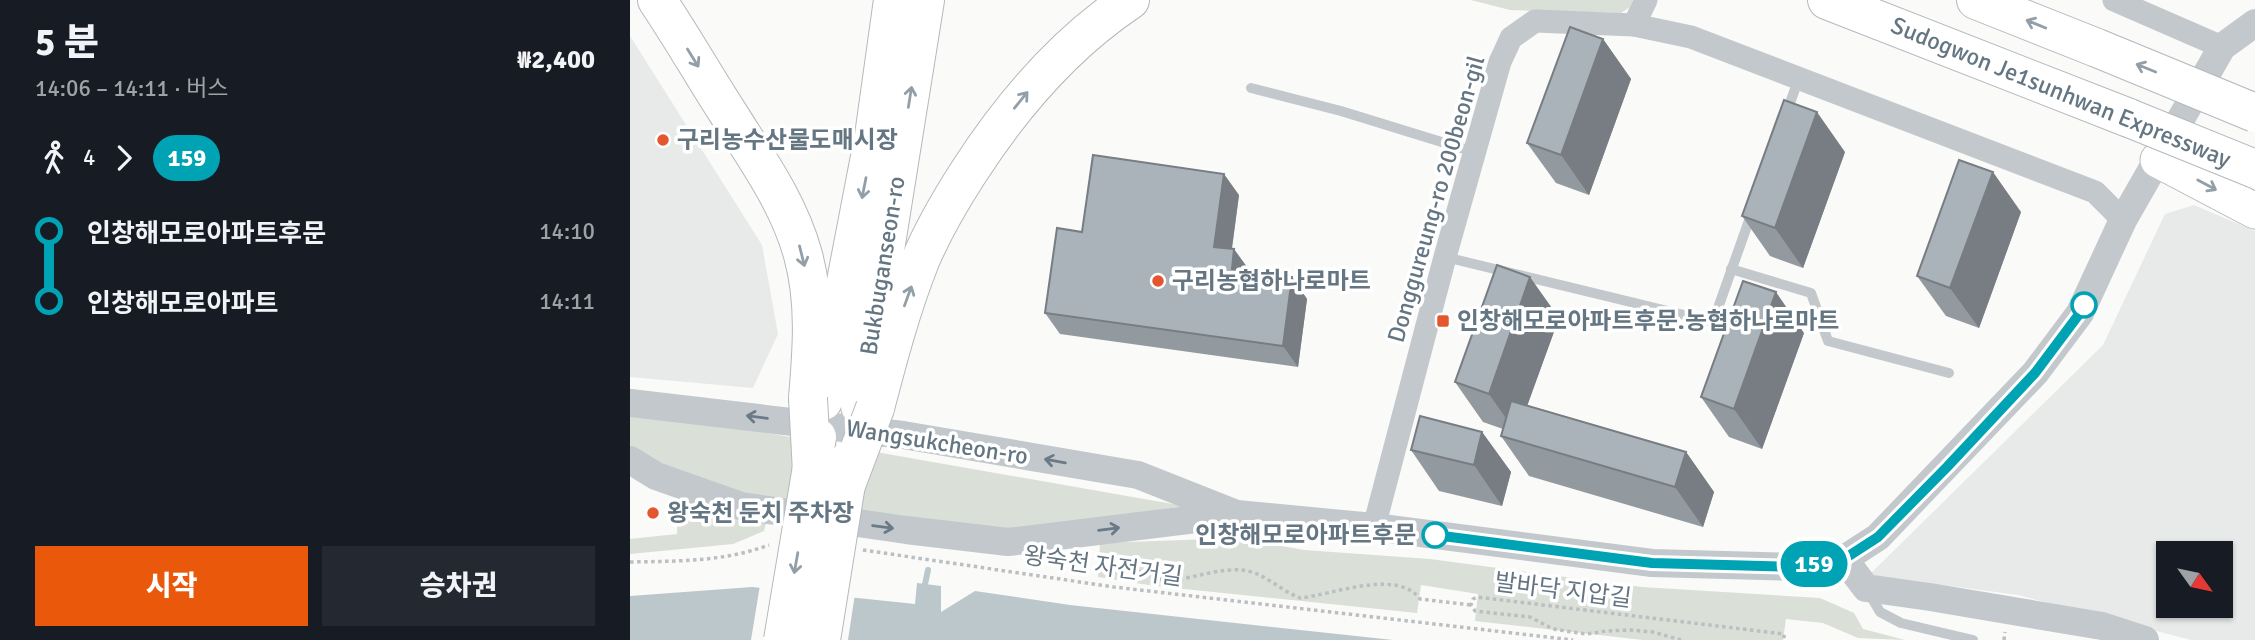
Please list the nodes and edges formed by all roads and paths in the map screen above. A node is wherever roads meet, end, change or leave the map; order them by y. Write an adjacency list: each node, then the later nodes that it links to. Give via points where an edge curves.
1 (657, 0): 25 (highway, one-way to 25, via 790,220 803,256 811,302)
2 (893, 0): 25 (highway, Bukbuganseon-ro, one-way to 25, via 874,136)
3 (925, 0): 27 (highway, Bukbuganseon-ro, one-way to 3)
4 (1130, 0): 27 (highway, one-way to 4, via 921,259 945,210 990,140 1063,55)
5 (1646, 0): 10 (street)
6 (1976, 0): 14 (highway, one-way to 6, bridge)
7 (2114, 0): 11 (street)
8 (1830, 2): 18 (highway, Sudogwon Je1sunhwan Expressway, bridge)
9 (2255, 23): 11 (street)
10 (1634, 25): 12 (street, Donggureung-ro 200beon-gil, via 1691,37); 16 (street, Donggureung-ro 200beon-gil, via 1535,21 1511,38)
11 (2222, 47): 17 (street)
12 (1799, 78): 15 (lane); 21 (street, Donggureung-ro 200beon-gil, via 2095,192)
13 (1251, 88): 16 (lane)
14 (2255, 113)
15 (1780, 131)
16 (1474, 152): 22 (street, Donggureung-ro 200beon-gil)
17 (2158, 159): 20 (main road, one-way to 20); 21 (street)
18 (2255, 169)
19 (1757, 197): 23 (lane)
20 (2255, 211)
21 (2123, 220): 34 (street, via 2080,313 2035,373 1878,537)
22 (1445, 257): 23 (lane, via 1713,322); 30 (street, Donggureung-ro 200beon-gil)
23 (1731, 269): 24 (lane, via 1811,293 1829,341)
24 (1949, 373)
25 (815, 400): 38 (highway, one-way to 38, bridge, via 812,472)
26 (630, 403): 29 (street, Wangsukcheon-ro, one-way to 26, via 1138,475 903,435)
27 (867, 407): 39 (highway, bridge, via 843,493)
28 (630, 460): 29 (street, Wangsukcheon-ro, one-way to 29, via 656,476 741,506 1008,542)
29 (1237, 514): 30 (street, Wangsukcheon-ro)
30 (1374, 527): 34 (street, Wangsukcheon-ro, via 1652,563 1795,567)
31 (778, 542): 35 (path, via 718,559)
32 (854, 549): 40 (path, 왕숙천 자전거길, via 1114,587)
33 (1100, 550): 37 (path, via 1169,581 1245,570 1300,598 1384,584 1402,587 1420,598)
34 (1844, 559): 36 (street)
35 (630, 562)
36 (1866, 588): 43 (lane, via 1880,612 1901,623); 44 (street, via 2102,626)
37 (1471, 605): 41 (path, 발바닥 지압길, via 1475,611 1530,617 1553,629 1586,634 1630,630); 42 (path, 발바닥 지압길, via 1477,597 1784,634)
38 (783, 640)
39 (821, 640)
40 (1573, 640)
41 (1681, 640)
42 (1784, 640)
43 (1973, 640)
44 (2145, 640)

